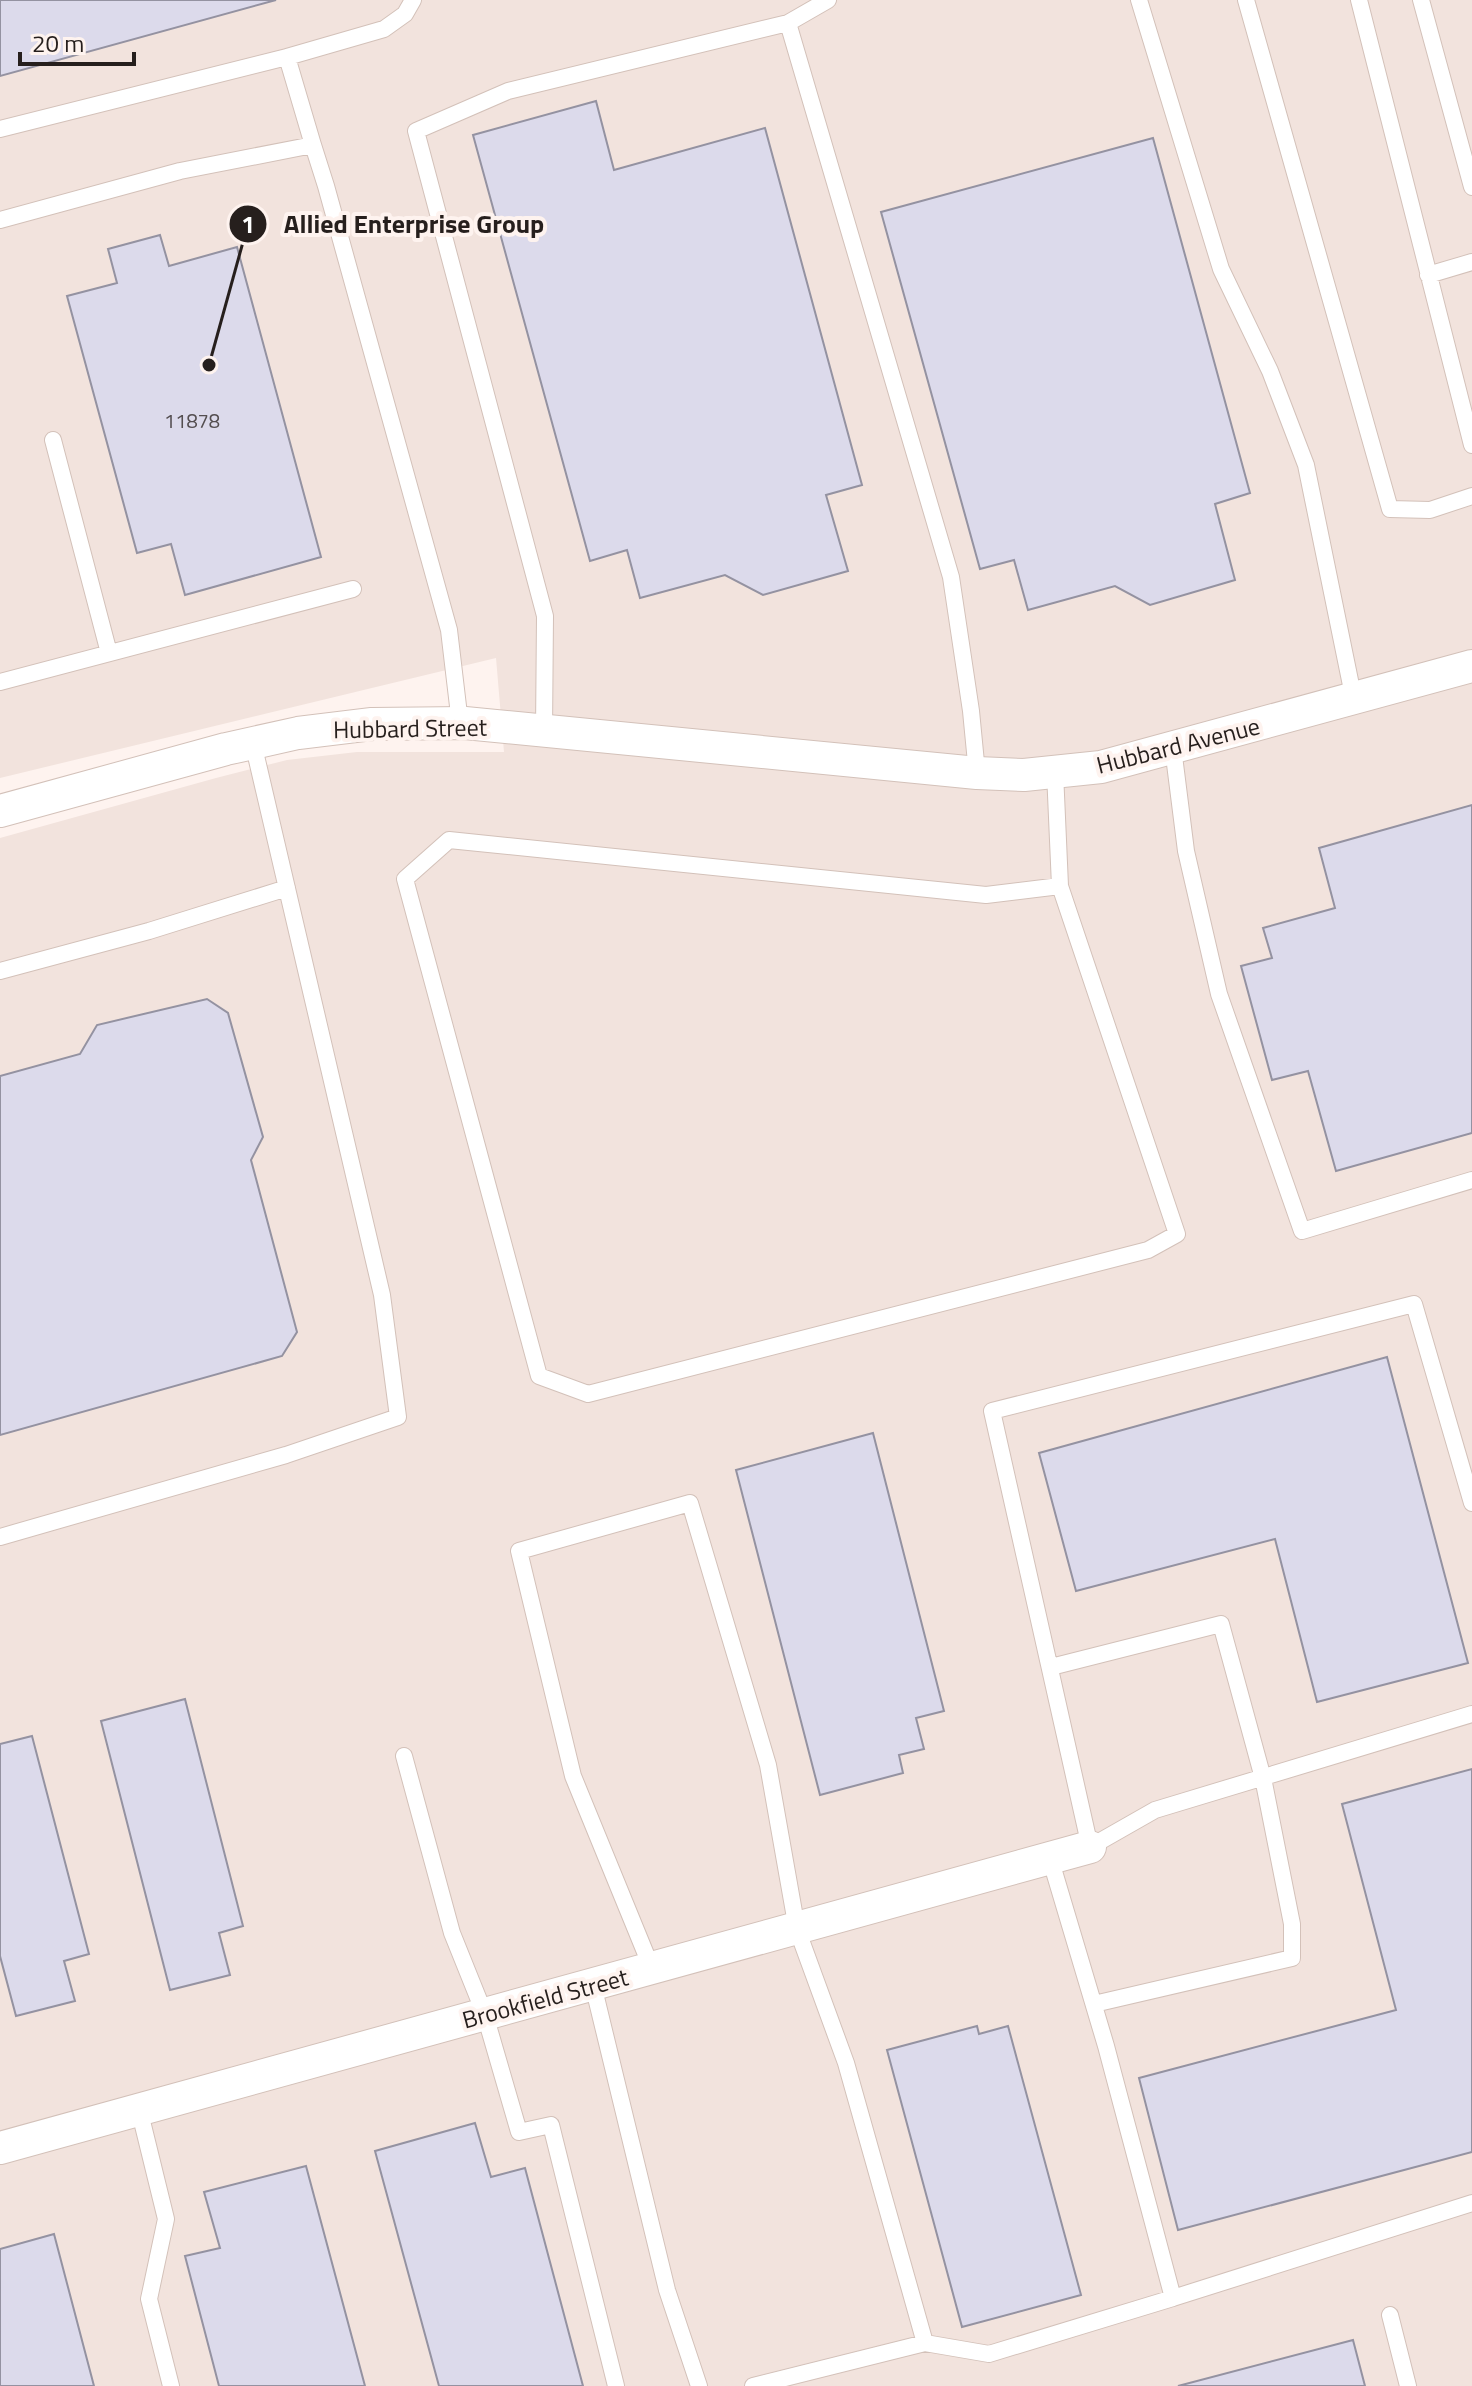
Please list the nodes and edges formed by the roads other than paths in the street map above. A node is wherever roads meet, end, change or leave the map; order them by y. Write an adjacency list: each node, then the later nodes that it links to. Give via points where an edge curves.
1 (413, 0): 8 (lane, via 405,14 384,29)
2 (828, 0): 7 (lane)
3 (1139, 0): 22 (lane, via 1221,269 1270,371 1306,465)
4 (1246, 0): 17 (lane, via 1390,509 1430,510)
5 (1359, 0): 14 (lane)
6 (1421, 0): 11 (lane)
7 (788, 23): 24 (lane, via 508,91 416,131 545,616); 29 (lane, via 951,577)
8 (287, 57): 9 (lane); 10 (lane)
9 (0, 129)
10 (313, 145): 12 (lane, via 180,171); 23 (lane, via 449,630)
11 (1472, 187)
12 (0, 220)
13 (1472, 262): 14 (lane)
14 (1428, 275): 16 (lane)
15 (53, 440): 19 (lane)
16 (1472, 445)
17 (1472, 496)
18 (353, 589): 19 (lane)
19 (109, 653): 21 (lane)
20 (1472, 666): 22 (street, Hubbard Avenue)
21 (0, 682)
22 (1354, 700): 26 (street, Hubbard Avenue)
23 (460, 723): 24 (street, Hubbard Street); 25 (street, Hubbard Street, via 372,724)
24 (544, 731): 27 (street, Hubbard Street)
25 (253, 743): 30 (street, Hubbard Street); 32 (lane)
26 (1173, 748): 28 (street, Hubbard Avenue, via 1101,767); 34 (lane, via 1186,851 1219,994 1302,1231)
27 (734, 749): 29 (street, Hubbard Avenue)
28 (1055, 772): 29 (street, Hubbard Avenue); 31 (lane)
29 (977, 773)
30 (0, 811)
31 (1060, 886): 31 (lane, via 1177,1234 1148,1250 588,1394 539,1376 405,879 449,840 986,895)
32 (287, 888): 33 (lane); 36 (lane, via 382,1295 398,1417 286,1455)
33 (0, 971)
34 (1472, 1180)
35 (1472, 1503): 37 (lane, via 1414,1304 992,1411)
36 (0, 1537)
37 (1051, 1667): 40 (lane, via 1221,1624); 41 (lane)
38 (1472, 1714): 40 (lane)
39 (404, 1756): 47 (lane, via 452,1933)
40 (1263, 1778): 41 (lane, via 1155,1810); 46 (lane, via 1292,1924 1292,1958)
41 (1090, 1847): 42 (street, Brookfield Street)
42 (1050, 1858): 43 (street, Brookfield Street); 46 (lane)
43 (797, 1929): 44 (street, Brookfield Street); 44 (lane, via 768,1765 690,1503 519,1551 573,1776); 53 (lane, via 846,2063)
44 (652, 1969): 45 (street, Brookfield Street)
45 (593, 1985): 47 (street, Brookfield Street); 56 (lane, via 667,2290)
46 (1094, 2004): 51 (lane)
47 (485, 2015): 48 (street, Brookfield Street); 55 (lane, via 519,2132 551,2125)
48 (139, 2109): 49 (street, Brookfield Street); 54 (lane, via 166,2219 149,2299)
49 (0, 2148)
50 (1472, 2203): 51 (lane)
51 (1173, 2298): 53 (lane, via 989,2354)
52 (1390, 2315): 58 (lane)
53 (925, 2343): 57 (lane)
54 (171, 2386)
55 (616, 2386)
56 (699, 2386)
57 (753, 2386)
58 (1408, 2386)

